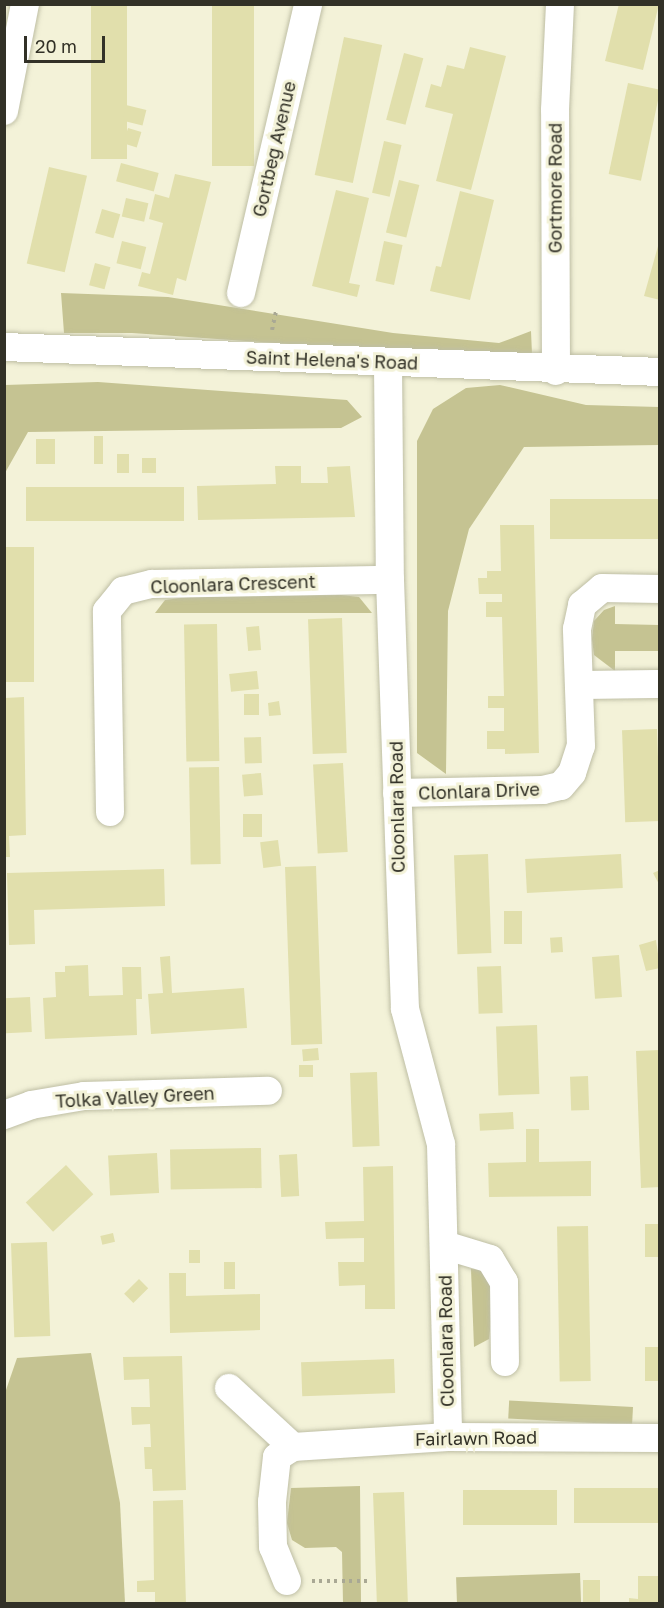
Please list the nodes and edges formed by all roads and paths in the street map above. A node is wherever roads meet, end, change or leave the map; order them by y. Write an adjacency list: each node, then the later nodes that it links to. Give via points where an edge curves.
1 (25, 4): 4 (street)
2 (308, 4): 5 (street, Gortbeg Avenue)
3 (554, 6): 10 (street, Gortmore Road)
4 (4, 111)
5 (242, 293)
6 (276, 311): 7 (path)
7 (272, 332)
8 (4, 348): 9 (street, Saint Helena's Road)
9 (388, 363): 10 (street, Saint Helena's Road); 12 (street, Cloonlara Road)
10 (555, 371): 11 (street, Saint Helena's Road)
11 (660, 372)
12 (390, 580): 16 (street, Cloonlara Road); 17 (street, Cloonlara Crescent, via 152,584 123,591 107,611)
13 (660, 589): 15 (street, Clonlara Drive, via 602,588 591,594 582,605 576,629)
14 (660, 684): 15 (street)
15 (579, 685): 16 (street, Clonlara Drive, via 579,759 561,786 543,790)
16 (397, 793): 20 (street, Cloonlara Road, via 405,1009 441,1144)
17 (110, 812)
18 (268, 1091): 19 (street, Tolka Valley Green, via 84,1096 31,1105)
19 (4, 1115)
20 (444, 1245): 21 (street, Cloonlara Road, via 490,1259 504,1281); 23 (street, Cloonlara Road)
21 (505, 1362)
22 (229, 1388): 25 (street)
23 (448, 1437): 24 (street, Fairlawn Road); 25 (street, Fairlawn Road)
24 (660, 1438)
25 (293, 1447): 26 (street, via 277,1457 272,1502 273,1547)
26 (287, 1581): 27 (path)
27 (367, 1581)

